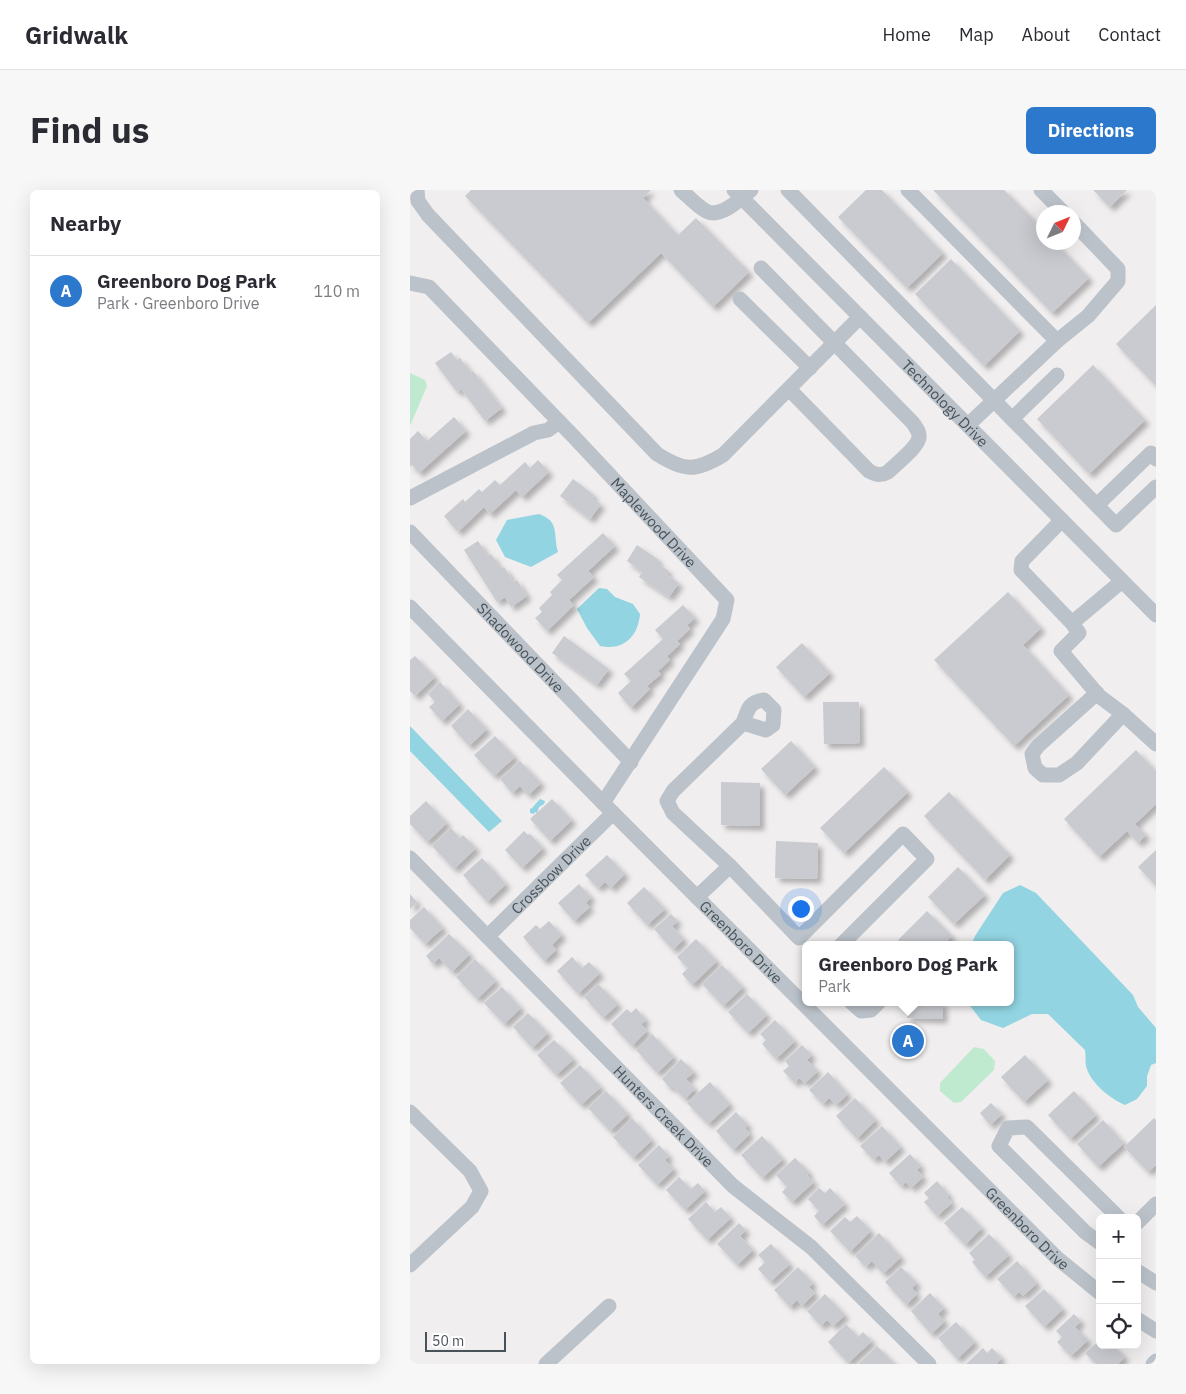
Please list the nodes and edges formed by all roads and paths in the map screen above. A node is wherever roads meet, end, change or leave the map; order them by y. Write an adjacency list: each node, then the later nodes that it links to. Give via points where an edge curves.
1 (417, 190): 17 (street, via 418,201 428,215 658,454 672,464 684,468 709,464 723,455)
2 (681, 190): 6 (street, via 707,212 715,213)
3 (788, 190): 18 (street)
4 (908, 190): 13 (street)
5 (1041, 190): 7 (street)
6 (742, 193): 12 (street, Technology Drive)
7 (1056, 205)
8 (1081, 230): 13 (street, via 1118,269 1118,281 1088,316)
9 (761, 268): 14 (street)
10 (410, 283): 20 (street, Maplewood Drive, via 429,287)
11 (740, 299): 15 (street)
12 (860, 317): 14 (street); 21 (street, Technology Drive)
13 (1057, 341): 18 (street)
14 (836, 342): 15 (street); 17 (street, via 919,431 916,444 900,461 882,475 869,471)
15 (810, 368): 17 (street)
16 (1057, 375): 19 (street)
17 (789, 389)
18 (994, 400): 19 (street); 21 (street)
19 (1012, 419): 25 (street)
20 (559, 422): 24 (street); 36 (street, Maplewood Drive, via 726,600 722,620)
21 (968, 425): 26 (street, Technology Drive)
22 (1156, 459): 25 (street, via 1151,454)
23 (1156, 487): 25 (street, via 1116,525)
24 (410, 498)
25 (1097, 505)
26 (1062, 520): 28 (street, Technology Drive); 31 (street, via 1022,561 1021,570)
27 (410, 532): 36 (street, Shadowood Drive)
28 (1122, 581): 30 (street, Technology Drive); 31 (street)
29 (410, 606): 37 (street, Greenboro Drive)
30 (1156, 615)
31 (1072, 623): 32 (street, via 1079,633 1061,651)
32 (1097, 693): 33 (street); 33 (street, via 1032,754 1035,768 1043,776 1059,775 1077,763)
33 (1123, 714): 35 (street)
34 (742, 723): 39 (street, via 673,791 668,800 673,814)
35 (1156, 744)
36 (631, 762): 37 (street, Maplewood Drive)
37 (608, 808): 40 (street, Greenboro Drive); 41 (street, Crossbow Drive)
38 (410, 858): 41 (street, Hunters Creek Drive)
39 (730, 866): 40 (street); 44 (street)
40 (697, 897): 45 (street, Greenboro Drive)
41 (488, 936): 63 (street, Hunters Creek Drive, via 733,1186 811,1247)
42 (803, 941): 43 (street, via 904,834 926,859)
43 (845, 941)
44 (802, 942)
45 (802, 1002)
46 (806, 1006): 57 (street, Greenboro Drive, via 1057,1258)
47 (855, 1006): 48 (street, via 861,1011)
48 (875, 1006)
49 (410, 1112): 54 (street, via 470,1172 481,1191 472,1207)
50 (1156, 1204): 52 (street)
51 (1116, 1214): 53 (street, via 1027,1127 1008,1128 999,1146)
52 (1141, 1219)
53 (1096, 1240)
54 (410, 1265)
55 (1141, 1275): 56 (street)
56 (1156, 1284)
57 (1096, 1291)
58 (609, 1306): 62 (street)
59 (1141, 1321): 60 (street)
60 (1156, 1330)
61 (1156, 1361): 64 (street)
62 (546, 1364)
63 (929, 1364)
64 (1153, 1364)

